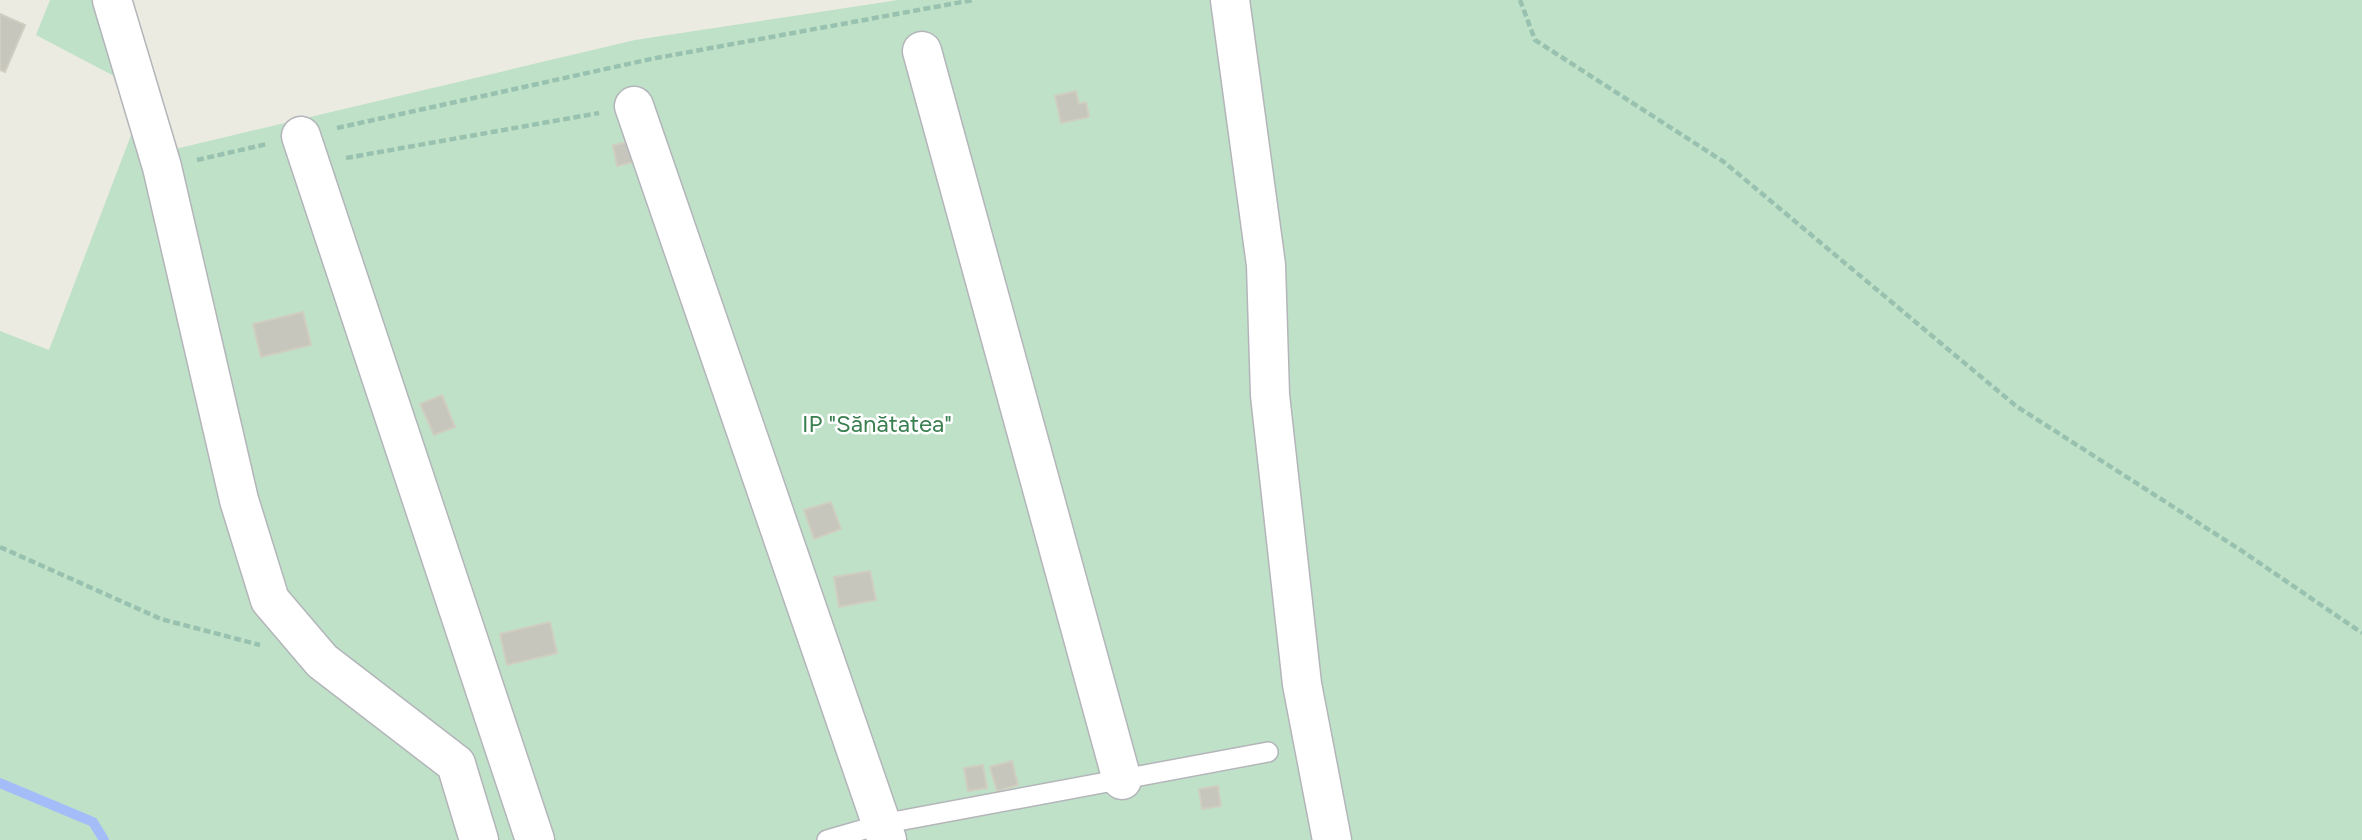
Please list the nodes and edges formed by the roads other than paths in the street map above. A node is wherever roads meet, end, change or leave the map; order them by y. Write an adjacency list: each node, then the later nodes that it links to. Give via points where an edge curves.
1 (112, 0): 9 (street, via 162,167 239,500 270,600 322,661 456,764)
2 (1230, 0): 12 (street, via 1266,265 1270,396 1302,684)
3 (922, 51): 7 (street)
4 (635, 106): 8 (street)
5 (305, 150): 10 (street)
6 (1268, 752): 7 (lane)
7 (1122, 780): 8 (lane)
8 (885, 832): 11 (lane)
9 (479, 840)
10 (535, 840)
11 (827, 840)
12 (1332, 840)

